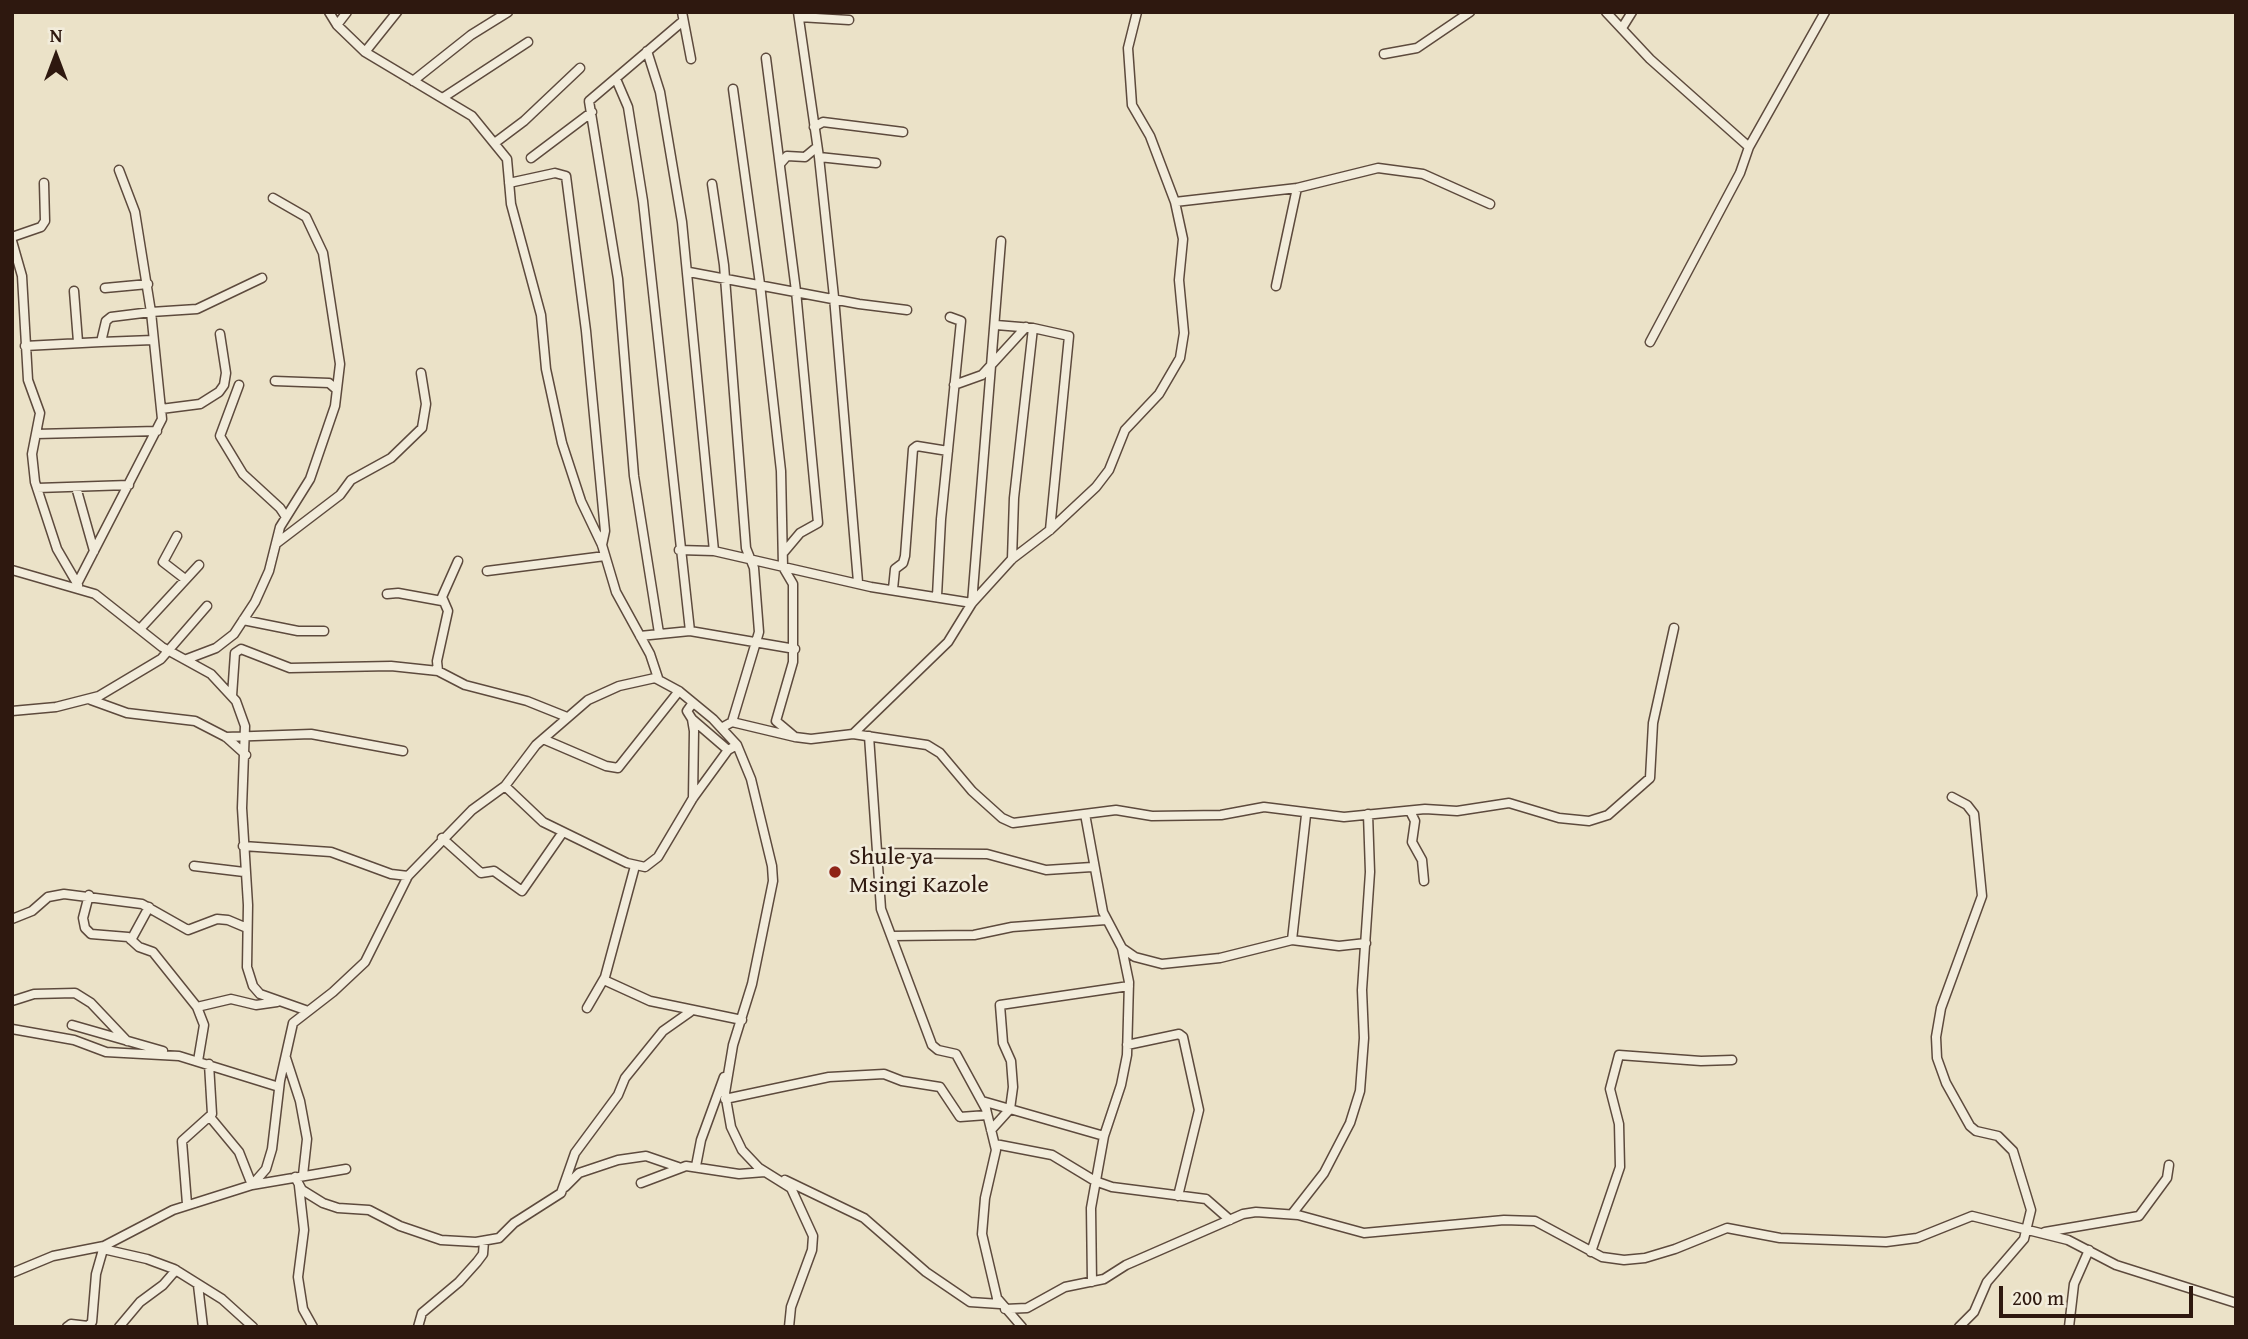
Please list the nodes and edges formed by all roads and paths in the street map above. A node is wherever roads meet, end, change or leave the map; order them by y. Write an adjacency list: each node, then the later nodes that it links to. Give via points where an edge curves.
1 (329, 12): 13 (street)
2 (348, 12): 13 (street)
3 (397, 12): 17 (street)
4 (509, 12): 23 (street)
5 (1137, 12): 42 (street, via 1128,48 1132,105 1150,136)
6 (1470, 12): 18 (street, via 1417,48)
7 (1606, 12): 14 (street)
8 (1632, 12): 14 (street)
9 (1825, 12): 31 (street)
10 (798, 15): 12 (street); 27 (street)
11 (682, 17): 16 (street); 20 (street)
12 (849, 20)
13 (337, 25): 17 (street)
14 (1622, 28): 31 (street)
15 (528, 42): 25 (street)
16 (647, 51): 22 (street); 46 (street, via 670,140)
17 (365, 52): 23 (street)
18 (1384, 54)
19 (766, 58): 35 (street)
20 (691, 59)
21 (580, 68): 29 (street)
22 (616, 79): 26 (street, via 591,98); 87 (street, via 628,107 643,201)
23 (412, 81): 25 (street)
24 (733, 89): 50 (street)
25 (444, 97): 29 (street, via 472,116)
26 (592, 112): 33 (street); 113 (street, via 618,279 634,476)
27 (814, 127): 28 (street, via 823,122); 30 (street)
28 (903, 132)
29 (496, 142): 38 (street, via 507,159)
30 (817, 147): 32 (street); 35 (street, via 805,157 787,156)
31 (1749, 147): 65 (street, via 1740,173)
32 (819, 157): 34 (street); 55 (street)
33 (530, 158)
34 (876, 163)
35 (780, 164): 54 (street)
36 (119, 170): 49 (street, via 135,212)
37 (44, 183): 44 (street, via 45,221)
38 (509, 183): 86 (street, via 541,315 557,424 581,500); 86 (street, via 555,173 566,176 605,531)
39 (712, 184): 47 (street)
40 (1297, 188): 42 (street); 43 (street, via 1365,169 1395,169 1436,179); 51 (street)
41 (273, 198): 74 (street, via 306,218 323,253 340,364)
42 (1175, 202): 83 (street, via 1183,239 1181,358 1159,394 1125,430 1096,487)
43 (1490, 204)
44 (12, 239): 67 (street, via 22,276)
45 (1000, 241): 59 (street)
46 (689, 272): 47 (street); 89 (street, via 686,282)
47 (724, 277): 50 (street); 92 (street)
48 (262, 278): 57 (street, via 197,309)
49 (148, 284): 52 (street); 57 (street)
50 (760, 284): 54 (street); 90 (street, via 781,471)
51 (1276, 286)
52 (106, 288)
53 (74, 291): 63 (street)
54 (796, 291): 55 (street); 90 (street, via 818,523 800,533)
55 (834, 298): 56 (street); 100 (street)
56 (907, 310)
57 (151, 312): 62 (street); 64 (street, via 111,317)
58 (950, 317): 73 (street, via 961,321)
59 (996, 325): 60 (street); 69 (street)
60 (1029, 328): 66 (street); 68 (street); 83 (street, via 1069,336)
61 (220, 334): 75 (street, via 224,385 200,404)
62 (153, 340): 64 (street); 75 (street)
63 (78, 342): 64 (street); 67 (street)
64 (101, 342)
65 (1650, 342)
66 (1031, 345): 68 (street); 93 (street)
67 (25, 346): 77 (street, via 29,380 40,413)
68 (1011, 346): 69 (street)
69 (993, 365): 73 (street, via 978,377); 106 (street)
70 (421, 373): 85 (street, via 426,404 422,428 391,458 351,480 340,495)
71 (275, 381): 74 (street, via 329,383)
72 (239, 385): 82 (street, via 220,436 243,474)
73 (954, 385): 78 (street)
74 (336, 389): 82 (street, via 316,466)
75 (161, 409): 76 (street)
76 (157, 431): 77 (street); 79 (street)
77 (36, 434): 81 (street, via 32,459)
78 (948, 451): 102 (street, via 913,449 904,563 895,569); 104 (street)
79 (129, 485): 80 (street); 88 (street)
80 (76, 487): 81 (street); 88 (street)
81 (37, 488): 101 (street, via 57,549)
82 (286, 517): 85 (street)
83 (1050, 530): 93 (street)
84 (177, 536): 99 (street, via 163,562)
85 (277, 543): 108 (street, via 263,586)
86 (602, 545): 91 (street)
87 (679, 550): 89 (street); 112 (street)
88 (94, 551): 101 (street)
89 (714, 551): 92 (street)
90 (784, 552): 96 (street)
91 (605, 556): 98 (street); 114 (street, via 616,592)
92 (750, 558): 96 (street); 115 (street, via 759,620)
93 (1012, 559): 106 (street)
94 (458, 561): 105 (street)
95 (199, 565): 99 (street)
96 (783, 567): 100 (street); 116 (street, via 793,584)
97 (12, 570): 101 (street)
98 (487, 571)
99 (185, 579): 110 (street)
100 (858, 582): 102 (street)
101 (79, 585): 110 (street)
102 (893, 589): 104 (street)
103 (387, 594): 105 (street)
104 (937, 596): 106 (street)
105 (442, 601): 119 (street, via 448,611)
106 (972, 603): 130 (street, via 948,642)
107 (207, 606): 117 (street)
108 (243, 620): 111 (street); 118 (street, via 216,648)
109 (1674, 628): 143 (street, via 1653,723 1652,774 1608,815 1589,821 1570,819 1509,803 1457,811)
110 (140, 629): 117 (street)
111 (324, 631)
112 (690, 631): 113 (street); 115 (street)
113 (659, 633): 114 (street)
114 (640, 636): 120 (street)
115 (757, 643): 116 (street); 128 (street)
116 (795, 649): 134 (street, via 776,721)
117 (168, 651): 118 (street); 123 (street)
118 (187, 659): 122 (street, via 211,674)
119 (438, 671): 122 (street, via 383,666 290,668 238,649); 126 (street, via 465,685)
120 (658, 678): 121 (street); 126 (street, via 596,695)
121 (679, 691): 124 (street); 135 (street, via 618,768)
122 (232, 696): 131 (street, via 245,721)
123 (91, 700): 125 (street); 133 (street, via 127,713 195,722)
124 (692, 704): 127 (street, via 687,711); 129 (street)
125 (12, 711)
126 (567, 717): 135 (street)
127 (692, 719): 137 (street); 142 (street)
128 (732, 722): 129 (street); 134 (street)
129 (723, 727): 136 (street)
130 (853, 734): 132 (street); 134 (street)
131 (245, 735): 133 (street); 138 (street, via 318,735); 139 (street)
132 (869, 736): 144 (street, via 936,750 1007,822); 150 (street)
133 (226, 737): 139 (street)
134 (795, 737)
135 (543, 739): 140 (street)
136 (737, 745): 137 (street); 175 (street, via 751,779 774,876)
137 (728, 750): 142 (street)
138 (403, 751)
139 (246, 755): 149 (street)
140 (505, 786): 147 (street, via 543,822); 148 (street)
141 (1952, 797): 210 (street, via 1974,814 1982,896 1941,1007 1937,1058 1970,1126 1997,1136 2015,1155 2030,1200)
142 (693, 798): 152 (street, via 653,863)
143 (1410, 811): 145 (street); 156 (street, via 1415,821 1412,842 1422,860)
144 (1085, 814): 146 (street, via 1116,810 1152,816 1226,814 1258,807); 153 (street)
145 (1368, 814): 146 (street); 165 (street)
146 (1306, 815): 164 (street)
147 (563, 832): 148 (street, via 522,891 494,871 481,873); 152 (street)
148 (442, 838): 155 (street)
149 (243, 846): 154 (street); 155 (street, via 331,852)
150 (878, 853): 153 (street, via 987,854 1046,870); 162 (street, via 881,909)
151 (194, 866): 154 (street)
152 (635, 866): 167 (street)
153 (1092, 867): 160 (street)
154 (244, 872): 161 (street)
155 (408, 876): 173 (street, via 368,958)
156 (1424, 881)
157 (89, 895): 158 (street); 159 (street, via 55,895); 163 (street, via 85,928 91,934)
158 (149, 907): 161 (street, via 188,930 217,919); 163 (street)
159 (12, 919)
160 (1105, 920): 162 (street, via 974,935); 166 (street)
161 (247, 928): 170 (street, via 246,958 253,986)
162 (892, 936): 188 (street, via 932,1045 956,1054)
163 (131, 940): 171 (street, via 155,953)
164 (1292, 940): 165 (street, via 1339,946); 166 (street, via 1240,954 1162,964 1135,957)
165 (1366, 943): 208 (street, via 1360,1091 1350,1124 1324,1173)
166 (1122, 948): 168 (street)
167 (604, 980): 172 (street); 174 (street, via 650,1001)
168 (1129, 986): 179 (street); 189 (street, via 1000,1005 1003,1043 1013,1079)
169 (12, 1001): 178 (street, via 33,994 75,993 91,1003)
170 (277, 1002): 171 (street, via 256,1005 231,999); 173 (street)
171 (197, 1007): 183 (street, via 204,1025)
172 (587, 1007)
173 (308, 1011): 180 (street, via 293,1023)
174 (690, 1012): 175 (street); 205 (street, via 663,1031 625,1078 618,1095 575,1153)
175 (742, 1020): 185 (street)
176 (72, 1025): 178 (street)
177 (12, 1029): 181 (street, via 74,1040 106,1052)
178 (127, 1041): 181 (street)
179 (1128, 1045): 193 (street, via 1123,1080); 206 (street, via 1179,1034 1183,1037 1199,1110)
180 (285, 1055): 186 (street); 200 (street, via 307,1139)
181 (179, 1056): 183 (street)
182 (1732, 1060): 215 (street, via 1619,1055 1611,1089 1619,1124 1620,1167)
183 (198, 1062): 184 (street)
184 (209, 1064): 186 (street); 191 (street)
185 (726, 1074): 187 (street); 196 (street)
186 (279, 1087): 204 (street, via 272,1149 265,1169)
187 (725, 1098): 190 (street, via 830,1077 884,1073 902,1082 940,1087 960,1117); 199 (street, via 742,1150)
188 (982, 1101): 189 (street); 190 (street)
189 (1010, 1109): 192 (street); 193 (street)
190 (987, 1115): 192 (street)
191 (210, 1117): 204 (street, via 239,1152); 207 (street, via 182,1141)
192 (992, 1130): 194 (street)
193 (1104, 1136): 202 (street)
194 (995, 1144): 202 (street, via 1052,1155); 221 (street, via 982,1233)
195 (2169, 1165): 211 (street, via 2167,1178 2139,1216)
196 (696, 1166): 197 (street); 199 (street, via 739,1174)
197 (678, 1167): 203 (street); 205 (street, via 646,1156 618,1160 579,1173)
198 (346, 1169): 200 (street)
199 (765, 1172): 201 (street)
200 (299, 1179): 204 (street); 212 (street, via 311,1196 330,1206 369,1210 441,1240); 227 (street, via 304,1230 298,1277 303,1309)
201 (779, 1179): 221 (street, via 864,1218 926,1272 970,1302); 229 (street, via 795,1193 814,1243 791,1307)
202 (1095, 1181): 206 (street); 218 (street, via 1090,1220)
203 (641, 1183)
204 (252, 1185): 207 (street)
205 (565, 1187): 212 (street, via 502,1236)
206 (1178, 1196): 209 (street, via 1208,1200)
207 (187, 1204): 213 (street)
208 (1292, 1214): 209 (street, via 1248,1213); 215 (street, via 1364,1233 1535,1221)
209 (1230, 1220): 218 (street)
210 (2028, 1230): 211 (street); 215 (street, via 1969,1217 1917,1238 1867,1242 1780,1238 1732,1227 1645,1258 1612,1259); 231 (street, via 1987,1282 1974,1312)
211 (2042, 1233): 214 (street)
212 (484, 1241): 228 (street, via 477,1262 422,1312)
213 (103, 1248): 216 (street); 217 (street, via 46,1259); 222 (street, via 96,1274)
214 (2089, 1250): 220 (street, via 2145,1276); 232 (street, via 2074,1284)
215 (1591, 1252)
216 (176, 1270): 219 (street); 224 (street)
217 (12, 1273)
218 (1092, 1282): 221 (street, via 1066,1287 1027,1308)
219 (198, 1285): 225 (street); 226 (street)
220 (2236, 1303)
221 (1002, 1306): 230 (street)
222 (93, 1324): 223 (street)
223 (67, 1327)
224 (119, 1327)
225 (203, 1327)
226 (253, 1327)
227 (313, 1327)
228 (418, 1327)
229 (789, 1327)
230 (1022, 1327)
231 (1959, 1327)
232 (2069, 1327)

